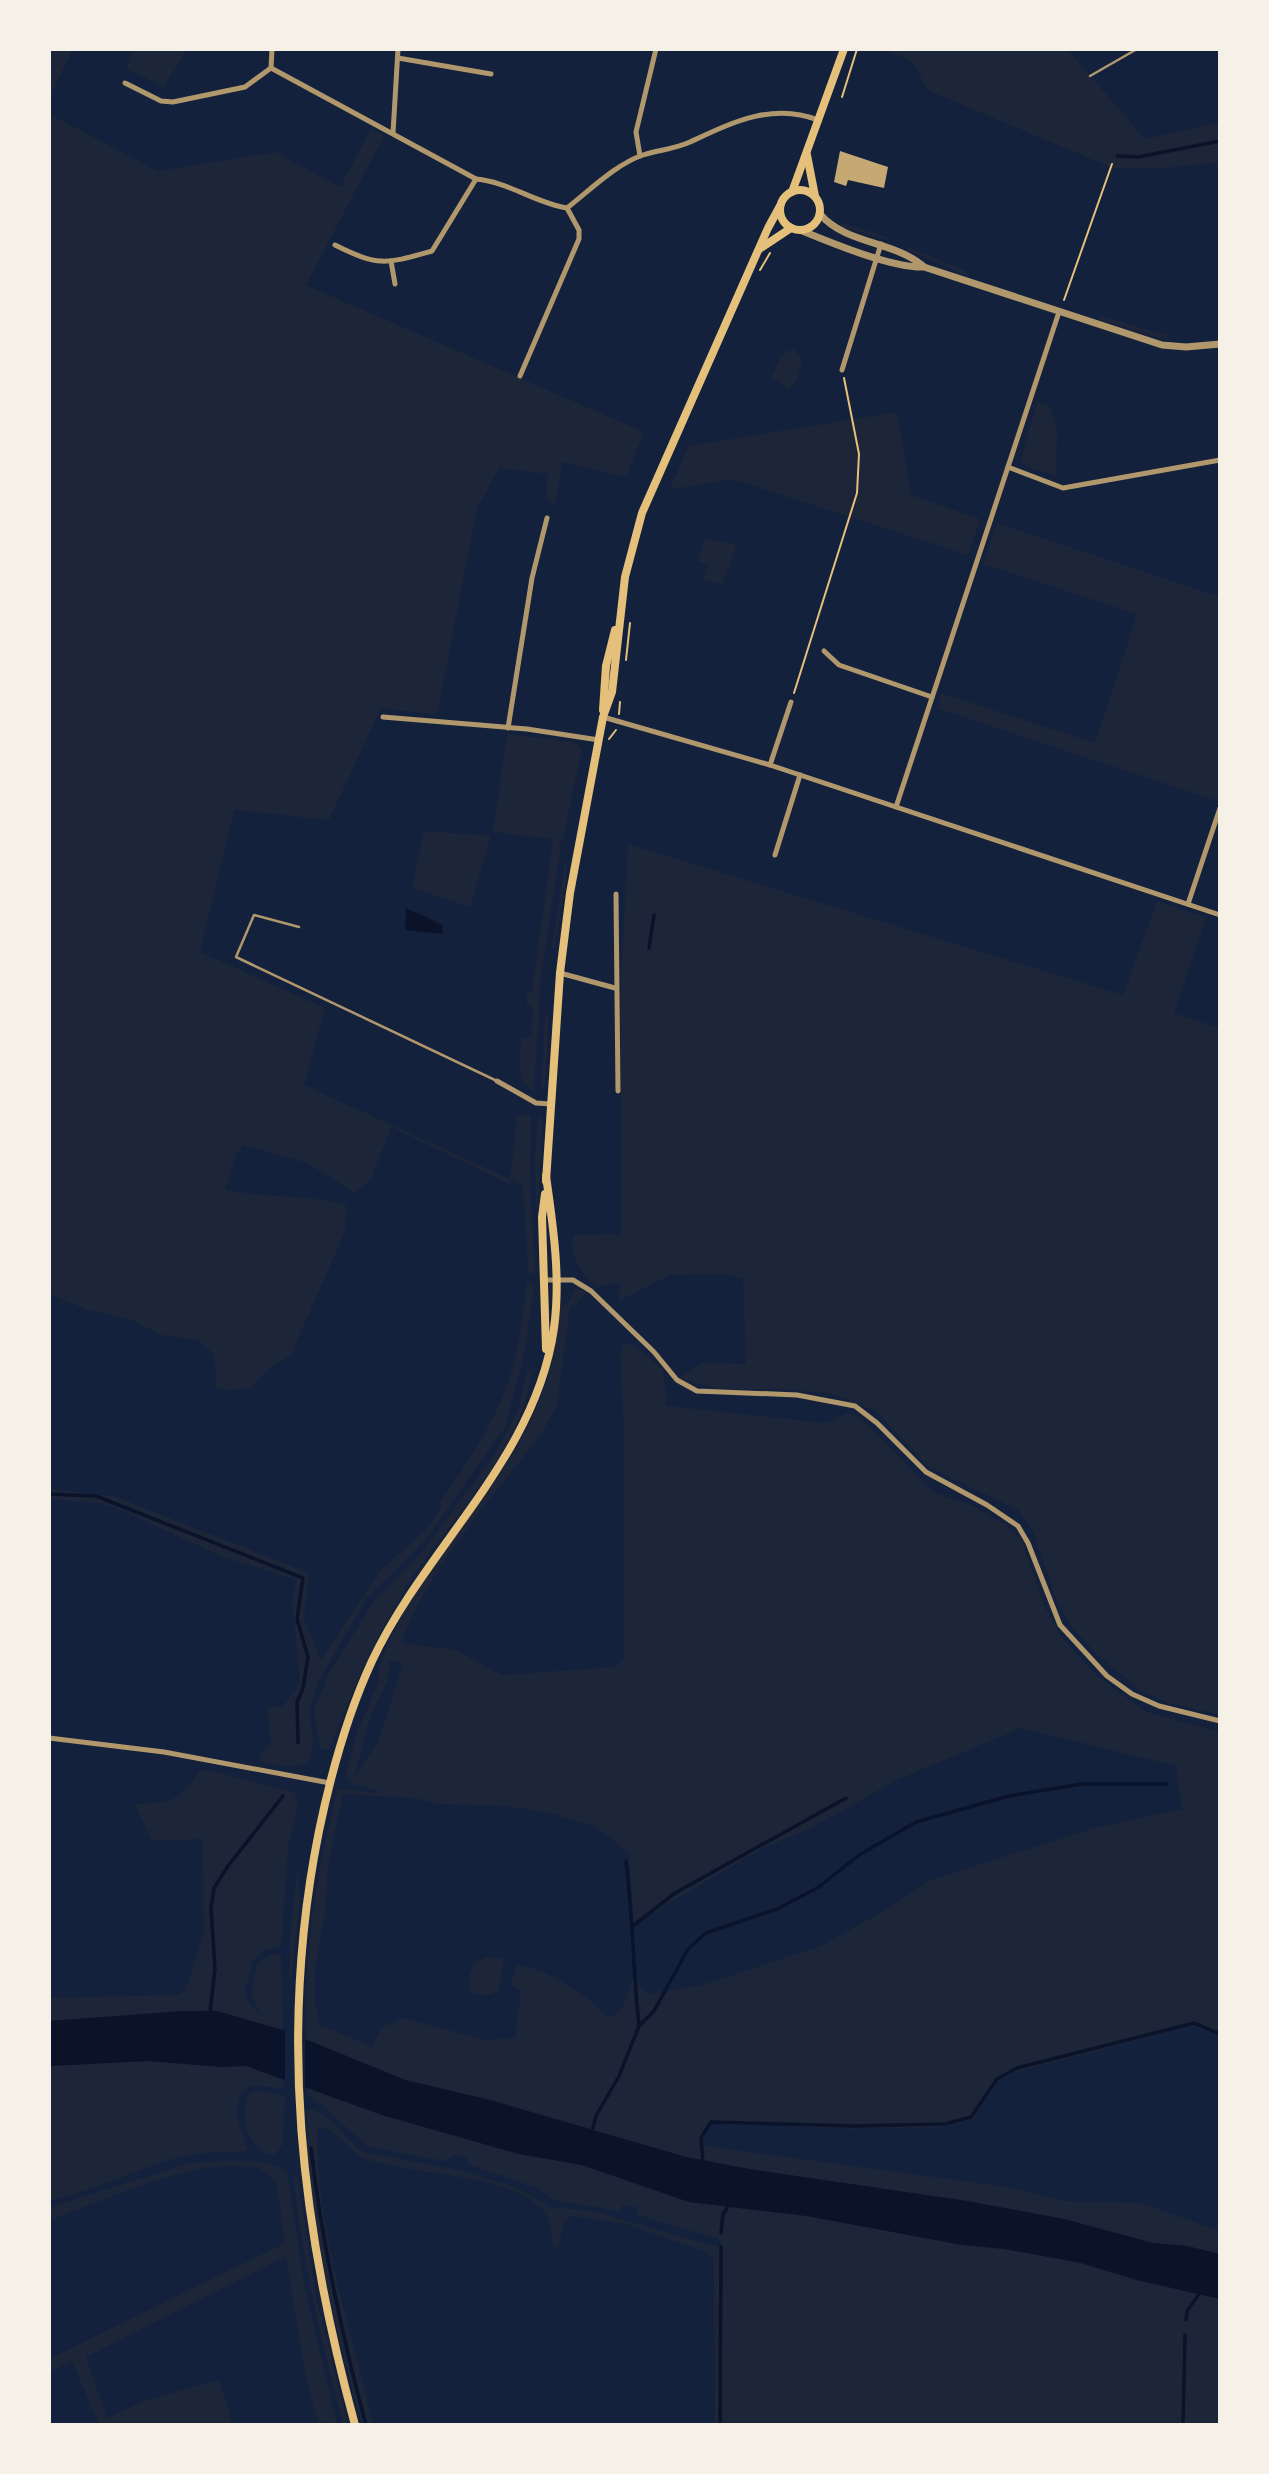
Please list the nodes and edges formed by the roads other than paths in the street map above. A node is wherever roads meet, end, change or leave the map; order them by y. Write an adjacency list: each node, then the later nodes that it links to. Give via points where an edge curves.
1 (272, 49): 7 (street)
2 (398, 49): 6 (street)
3 (656, 49): 14 (street, via 636,132)
4 (844, 49): 11 (main road)
5 (1137, 49): 9 (lane)
6 (398, 58): 8 (street); 12 (street)
7 (271, 68): 10 (street, via 245,87 173,102); 12 (street)
8 (491, 74)
9 (1090, 76)
10 (125, 83)
11 (818, 120): 13 (main road); 14 (street, via 781,113 733,122 689,142)
12 (393, 133): 15 (street)
13 (807, 155): 16 (main road); 17 (main road)
14 (640, 156): 19 (street)
15 (476, 179): 19 (street, via 502,183 539,201); 26 (street, via 438,246)
16 (792, 192): 17 (main road, via 802,190); 18 (main road)
17 (815, 196): 20 (main road)
18 (780, 206): 21 (main road, via 783,220); 24 (main road)
19 (567, 208): 32 (street, via 579,239)
20 (820, 214): 21 (main road, via 811,226); 22 (street, via 833,226)
21 (795, 229): 24 (main road); 25 (street)
22 (881, 244): 25 (street); 27 (street)
23 (335, 245): 26 (street, via 367,261)
24 (761, 248): 39 (main road, via 642,513 606,666)
25 (877, 256): 27 (street); 31 (street)
26 (391, 261): 28 (street)
27 (924, 267): 29 (street)
28 (396, 284)
29 (1059, 312): 30 (street, via 1162,345); 34 (street)
30 (1220, 344)
31 (842, 370)
32 (520, 376)
33 (1220, 460): 34 (street, via 1063,488)
34 (1008, 467): 37 (street)
35 (547, 518): 41 (street, via 532,578)
36 (824, 651): 37 (street, via 839,665)
37 (932, 697): 45 (street)
38 (791, 702): 43 (street)
39 (603, 716): 42 (main road); 43 (street)
40 (383, 717): 41 (street)
41 (508, 728): 42 (street)
42 (603, 740): 52 (main road, via 570,893)
43 (770, 765): 44 (street)
44 (800, 775): 45 (street); 47 (street)
45 (896, 807): 49 (street)
46 (1220, 808): 49 (street)
47 (775, 855)
48 (616, 894): 53 (street)
49 (1188, 904): 50 (street)
50 (1220, 915)
51 (299, 927): 54 (lane, via 254,915 236,957)
52 (560, 973): 53 (street); 56 (main road)
53 (615, 988): 55 (street)
54 (497, 1081): 56 (street, via 536,1103)
55 (618, 1091)
56 (550, 1104): 57 (main road)
57 (546, 1176): 58 (main road); 59 (main road, via 542,1217)
58 (556, 1279): 59 (street); 60 (main road, via 554,1330); 61 (street, via 573,1280 591,1291 677,1380 697,1391 797,1395 855,1406 926,1472 1018,1526 1060,1625 1107,1676 1159,1706)
59 (545, 1280): 60 (main road)
60 (546, 1359): 63 (main road, via 535,1398 509,1452 435,1554 385,1635 359,1692)
61 (1220, 1721)
62 (49, 1738): 63 (street, via 164,1752)
63 (330, 1783): 64 (main road, via 307,1908 297,2020 299,2107 319,2276)
64 (355, 2425)

